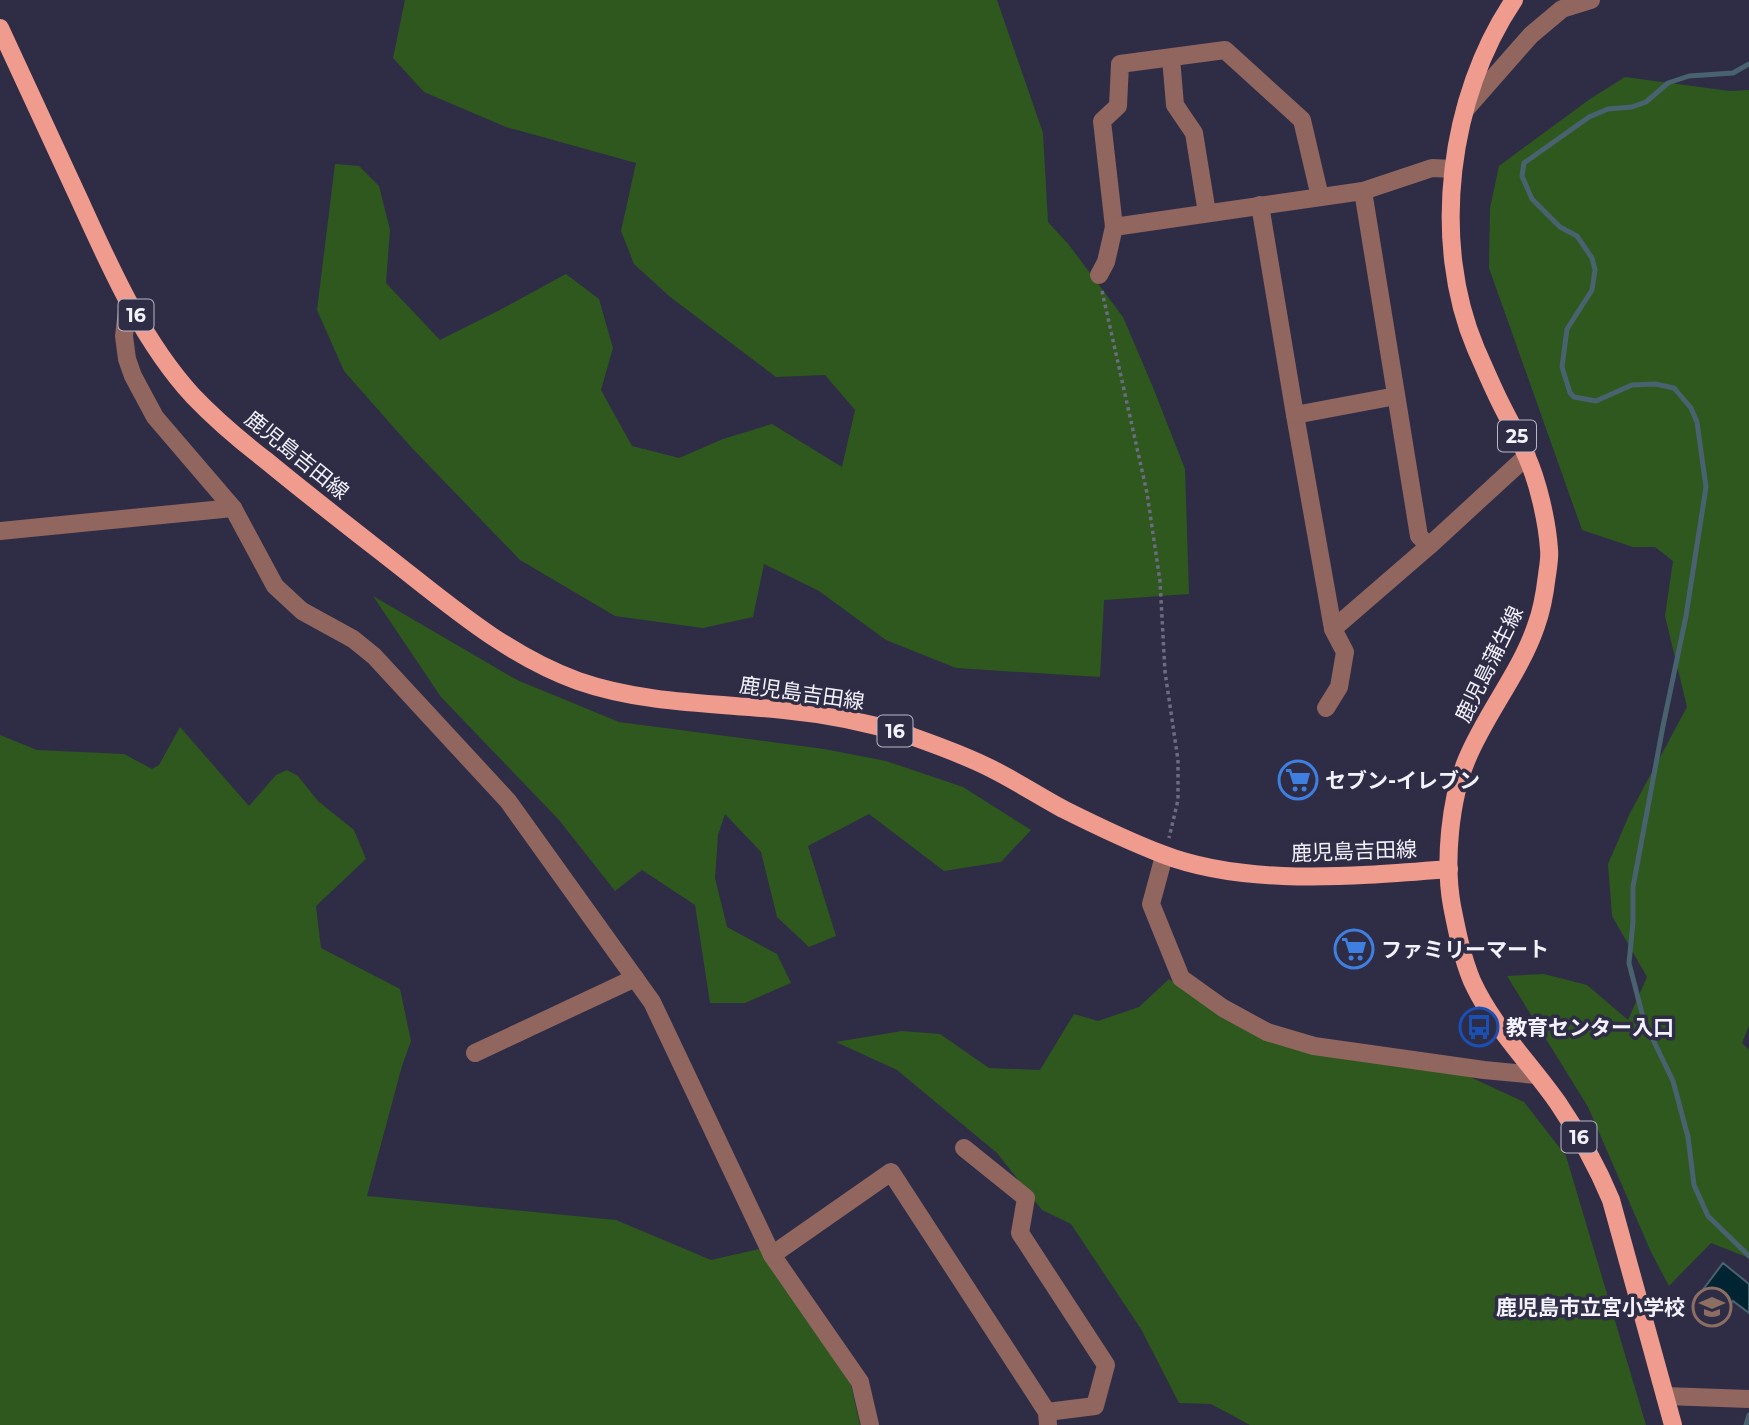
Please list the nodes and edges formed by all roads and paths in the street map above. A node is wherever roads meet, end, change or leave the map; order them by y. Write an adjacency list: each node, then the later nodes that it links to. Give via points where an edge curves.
1 (1514, 0): 5 (main road, 鹿児島蒲生線 / 25, via 1500,20)
2 (1591, 0): 5 (street, via 1562,9 1531,35)
3 (0, 28): 13 (main road, 鹿児島吉田線 / 16)
4 (1171, 58): 8 (street, via 1225,50 1302,120); 10 (street, via 1175,105 1194,133); 11 (street, via 1120,64 1118,106 1102,121)
5 (1465, 110): 6 (main road, 鹿児島蒲生線 / 25)
6 (1453, 169): 7 (street, via 1432,168); 16 (main road, 鹿児島蒲生線 / 25, via 1451,233 1464,311 1474,344)
7 (1363, 191): 8 (street); 14 (street)
8 (1320, 197): 9 (street)
9 (1261, 205): 10 (street); 15 (street)
10 (1207, 213): 11 (street)
11 (1114, 227): 12 (street)
12 (1099, 275): 22 (path, via 1147,493 1160,581 1165,673 1178,760 1178,800)
13 (128, 302): 17 (street, via 124,336 133,376 155,417); 22 (main road, 鹿児島吉田線 / 16, via 171,369 244,443 487,635 533,661 612,691 813,713 902,733 991,768)
14 (1396, 396): 15 (street); 19 (street, via 1419,536)
15 (1295, 415): 20 (street)
16 (1527, 456): 19 (street); 23 (main road, 鹿児島蒲生線 / 25, via 1546,519 1545,594 1517,668 1467,758 1450,827)
17 (233, 508): 18 (street); 24 (street, via 275,586 302,611 374,656 508,801)
18 (0, 531)
19 (1429, 547): 20 (street)
20 (1333, 629): 21 (street, via 1345,652 1339,687)
21 (1326, 708)
22 (1164, 856): 23 (main road, 鹿児島吉田線 / 16, via 1263,875 1344,876); 26 (street, via 1151,904 1181,978 1223,1008 1267,1032 1314,1046)
23 (1449, 869): 26 (main road, 16, via 1460,945 1472,981 1493,1019)
24 (635, 978): 25 (street); 28 (street, via 652,1002)
25 (475, 1054)
26 (1536, 1075): 29 (main road, 16, via 1584,1143 1611,1200)
27 (964, 1148): 31 (street, via 1026,1198 1020,1233 1106,1365 1095,1406)
28 (772, 1255): 31 (street, via 891,1172); 32 (street, via 860,1382)
29 (1665, 1396): 30 (street); 33 (main road, 16)
30 (1749, 1399)
31 (1048, 1419)
32 (870, 1425)
33 (1673, 1425)

